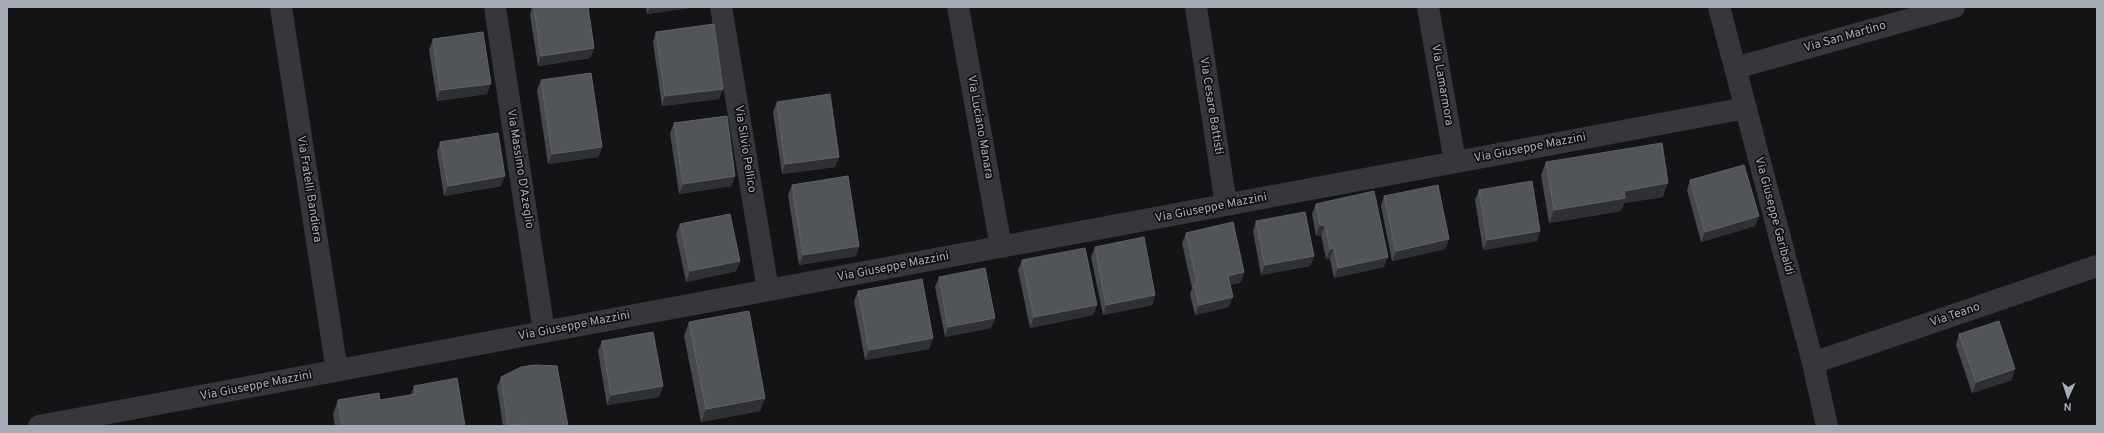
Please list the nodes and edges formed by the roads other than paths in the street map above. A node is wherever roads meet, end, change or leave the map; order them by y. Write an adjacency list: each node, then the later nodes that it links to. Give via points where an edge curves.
1 (281, 7): 18 (street, Via Fratelli Bandiera)
2 (495, 7): 16 (street, Via Massimo D'Azeglio)
3 (721, 7): 15 (street, Via Silvio Pellico)
4 (958, 7): 13 (street, Via Luciano Manara)
5 (1196, 7): 12 (street, Via Cesare Battisti)
6 (1428, 7): 11 (street, Via Lamarmora)
7 (1719, 7): 9 (street, Via Giuseppe Garibaldi)
8 (1954, 7): 9 (street, Via San Martino)
9 (1735, 68): 10 (street, Via Giuseppe Garibaldi)
10 (1746, 108): 11 (street, Via Giuseppe Mazzini); 17 (street, Via Giuseppe Garibaldi)
11 (1455, 162): 12 (street, Via Giuseppe Mazzini)
12 (1226, 205): 13 (street, Via Giuseppe Mazzini)
13 (1001, 247): 15 (street, Via Giuseppe Mazzini)
14 (2097, 266): 17 (street, Via Teano)
15 (768, 290): 16 (street, Via Giuseppe Mazzini)
16 (544, 332): 18 (street, Via Giuseppe Mazzini)
17 (1813, 363): 20 (street, Via Giuseppe Garibaldi)
18 (337, 371): 19 (street, Via Giuseppe Mazzini)
19 (39, 426)
20 (1827, 426)

